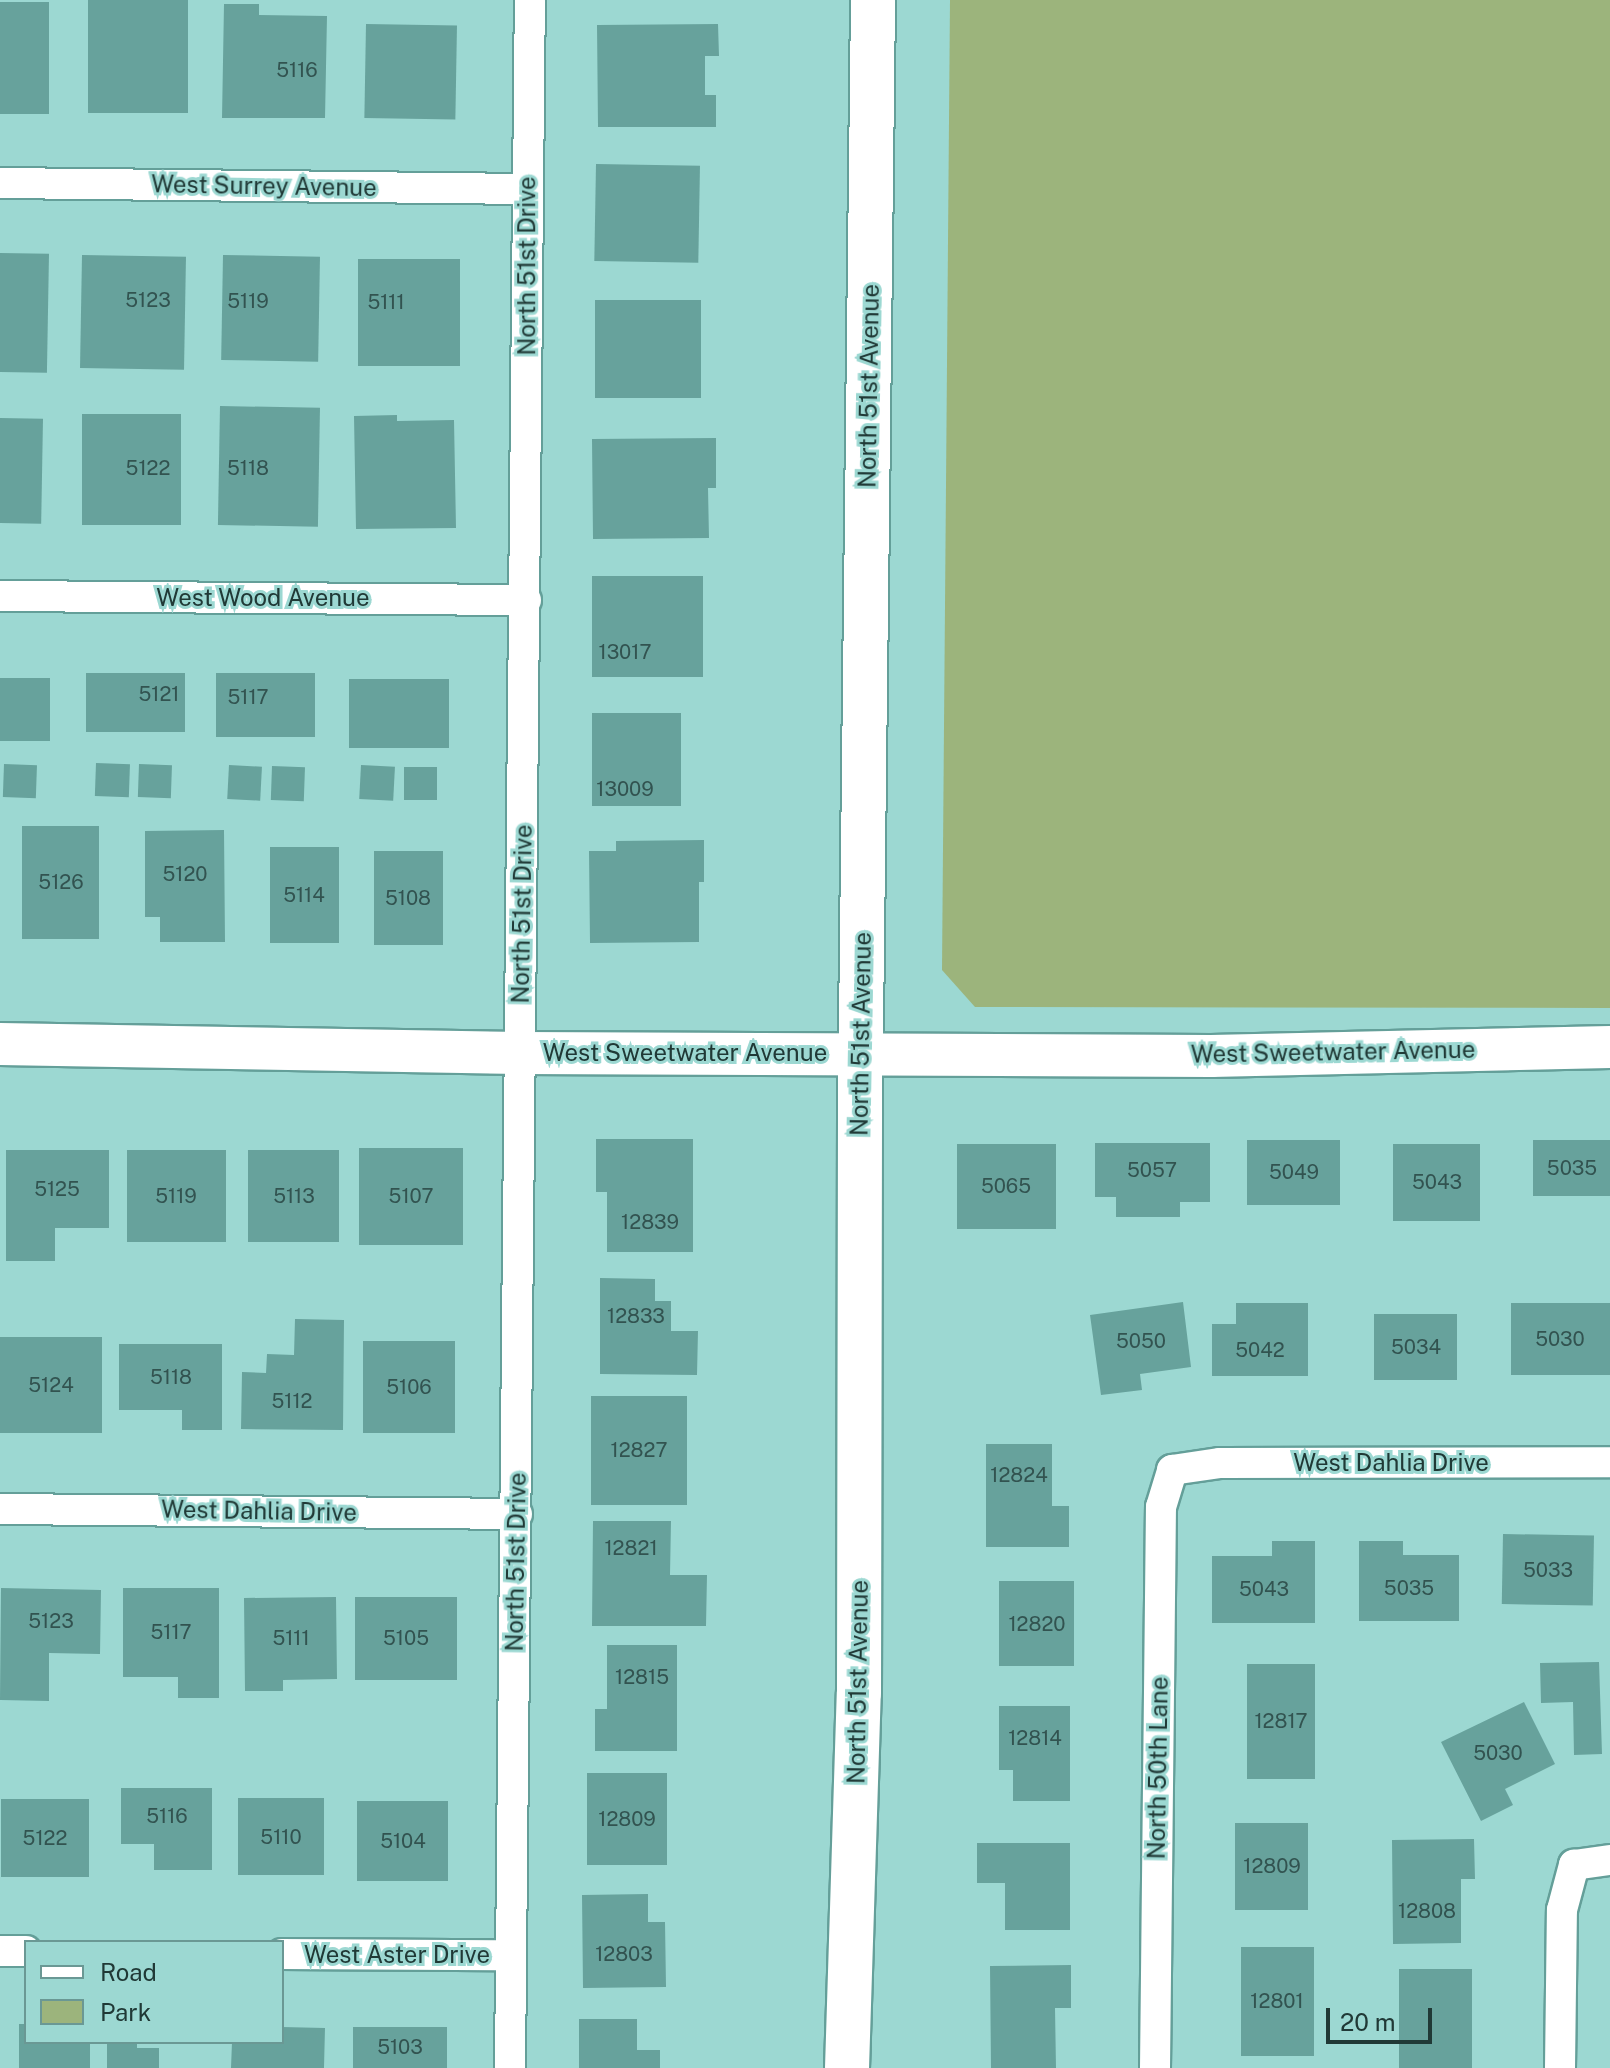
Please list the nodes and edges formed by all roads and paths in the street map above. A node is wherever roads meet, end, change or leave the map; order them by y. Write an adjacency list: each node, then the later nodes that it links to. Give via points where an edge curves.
1 (530, 0): 4 (street, North 51st Drive)
2 (873, 0): 10 (main road, North 51st Avenue)
3 (0, 183): 4 (street, West Surrey Avenue)
4 (528, 189): 6 (street, North 51st Drive)
5 (0, 596): 6 (street, West Wood Avenue)
6 (526, 600): 9 (street, North 51st Drive)
7 (0, 1044): 9 (street, West Sweetwater Avenue)
8 (1610, 1047): 10 (street, West Sweetwater Avenue, via 1211,1056)
9 (520, 1053): 10 (street, West Sweetwater Avenue); 14 (street, North 51st Drive)
10 (861, 1053): 21 (main road, North 51st Avenue, via 859,1693)
11 (1610, 1462): 12 (street, West Dahlia Drive, via 1220,1463)
12 (1172, 1470): 22 (street, North 50th Lane, via 1161,1507)
13 (0, 1509): 14 (street, West Dahlia Drive)
14 (517, 1514): 19 (street, North 51st Drive)
15 (1610, 1860): 23 (street, via 1574,1865 1562,1910)
16 (0, 1951): 17 (street)
17 (24, 1951)
18 (284, 1954): 19 (street, West Aster Drive)
19 (511, 1955): 20 (street, North 51st Drive)
20 (510, 2068)
21 (847, 2068)
22 (1155, 2068)
23 (1560, 2068)

